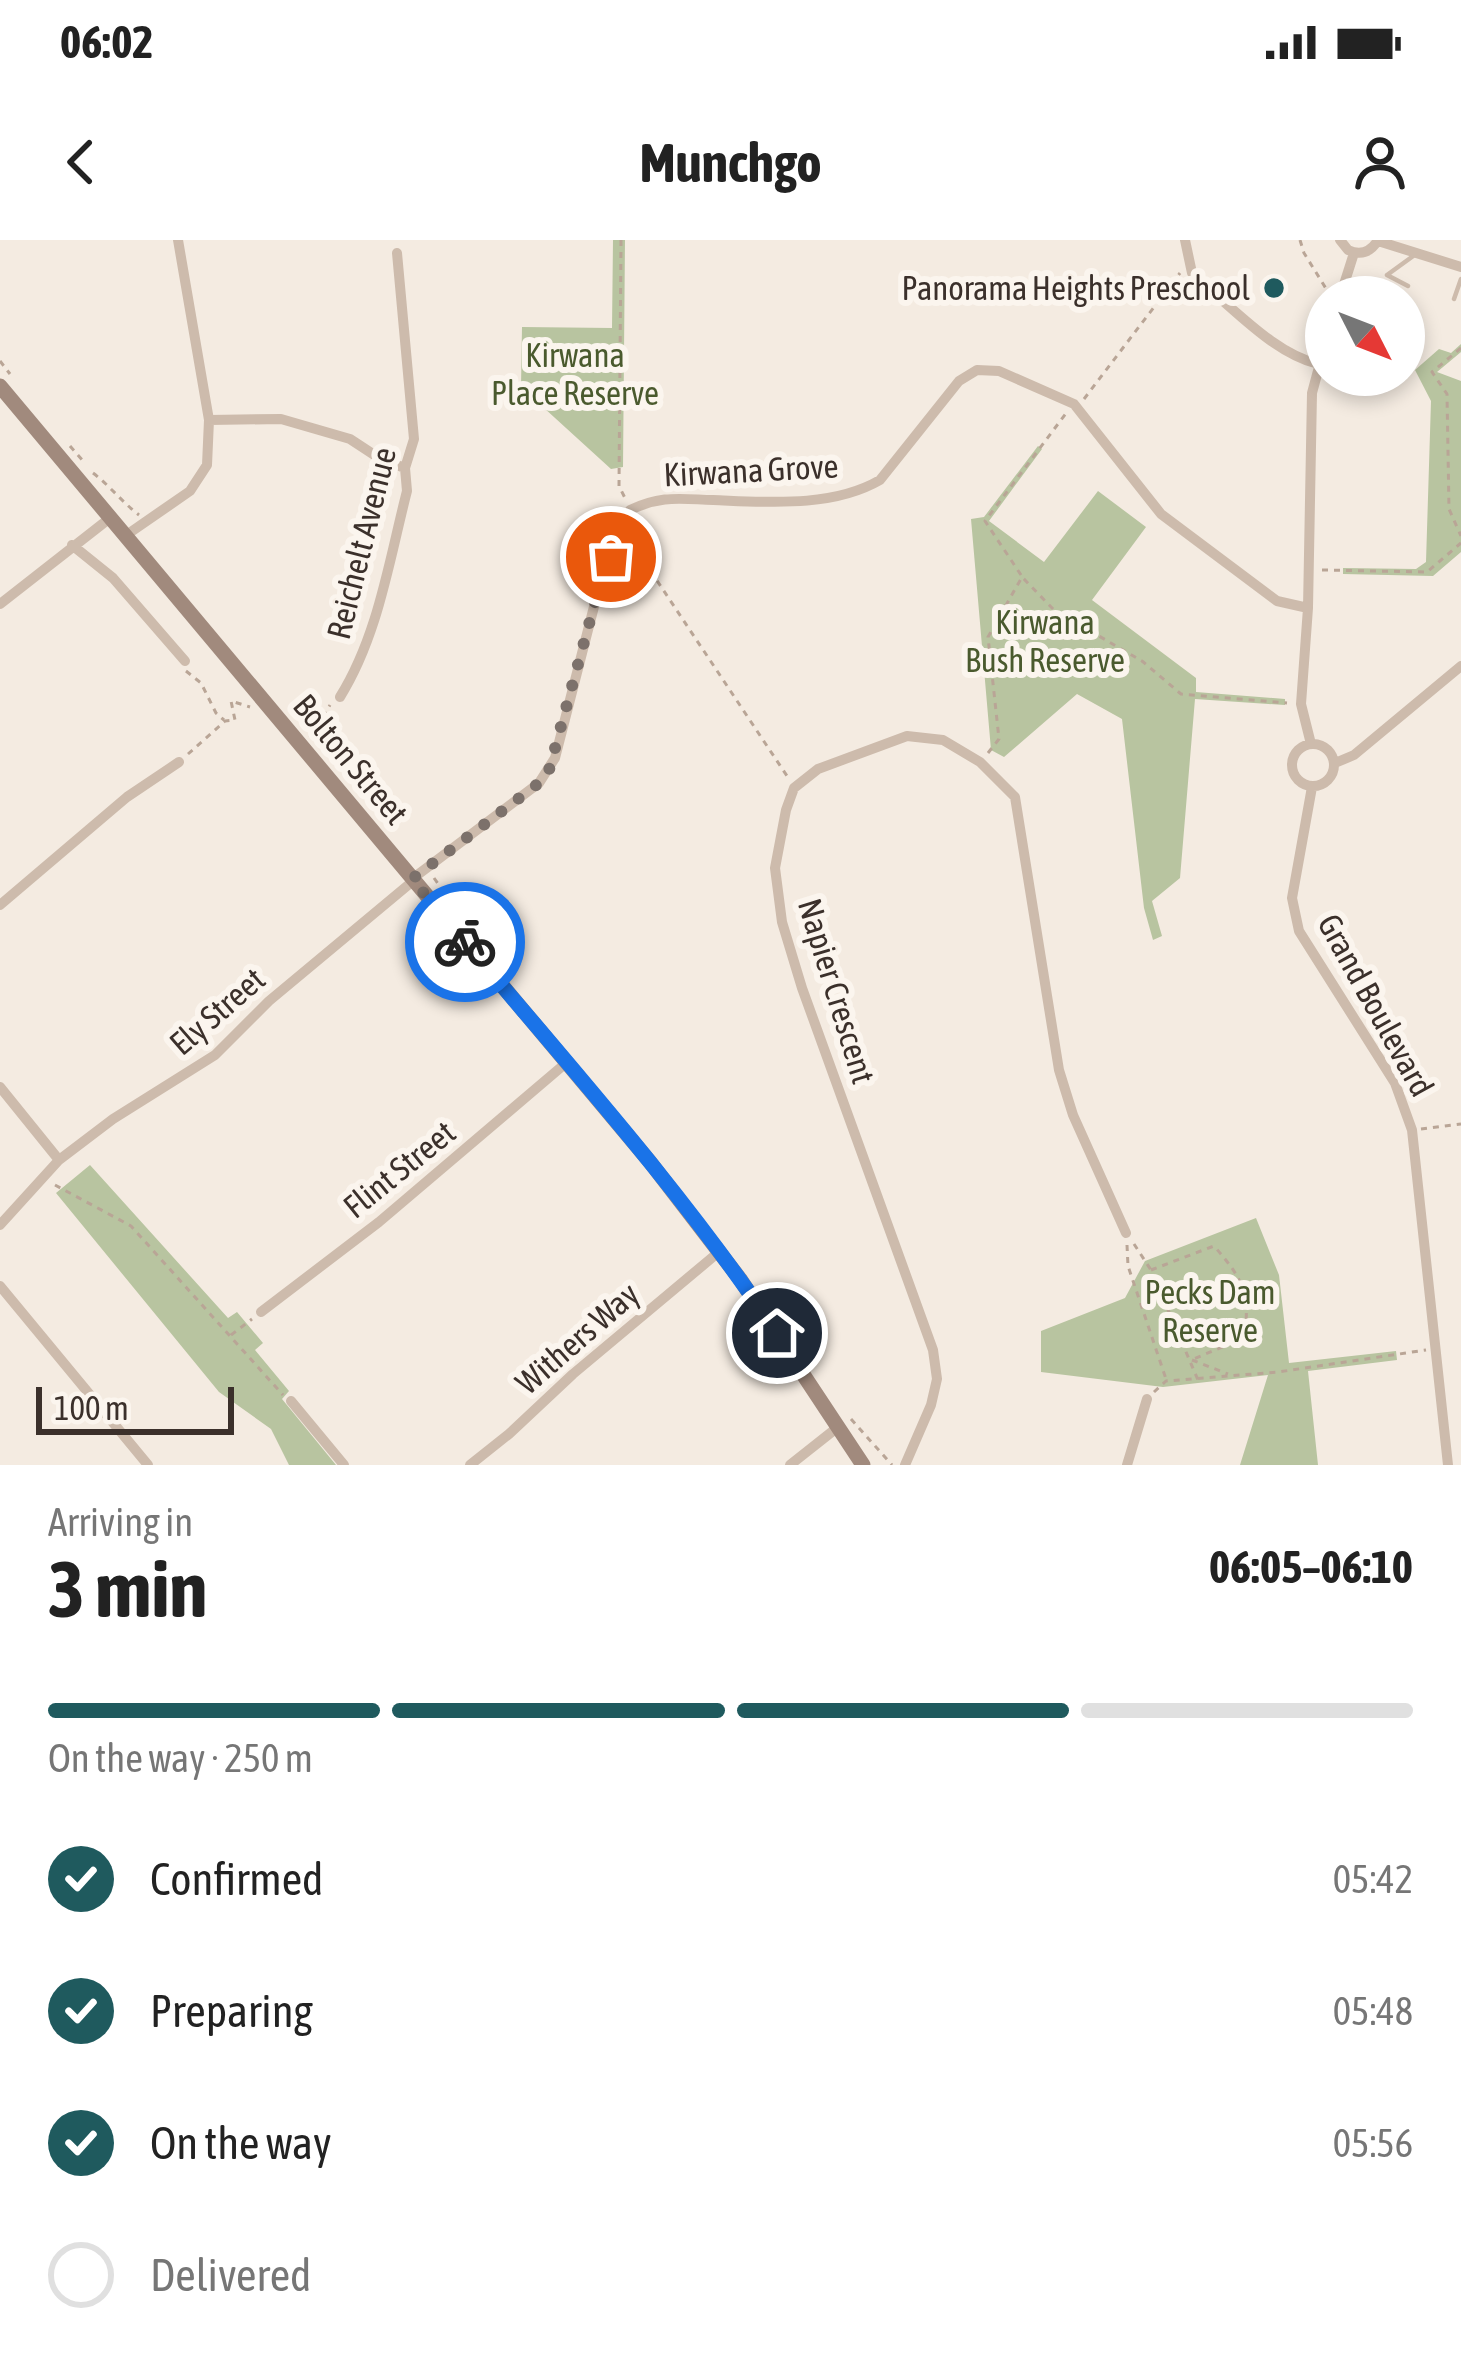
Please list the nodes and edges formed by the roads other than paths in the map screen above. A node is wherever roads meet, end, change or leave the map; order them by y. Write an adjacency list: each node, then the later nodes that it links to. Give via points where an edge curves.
1 (178, 240): 16 (street)
2 (1184, 240): 13 (street, via 1202,283)
3 (1340, 240): 7 (street)
4 (1378, 240): 5 (street); 7 (street)
5 (1420, 252): 8 (street); 10 (lane)
6 (397, 253): 17 (street, Reichelt Avenue, via 414,439)
7 (1354, 253): 9 (street)
8 (1461, 267)
9 (1347, 276)
10 (1389, 276)
11 (1461, 279): 12 (lane)
12 (1454, 299)
13 (1305, 360)
14 (8, 384): 19 (main road, Bolton Street)
15 (1312, 396): 24 (street)
16 (209, 420): 17 (street, via 281,419 350,439); 20 (street, via 207,465 190,491)
17 (406, 468): 27 (street, Reichelt Avenue, via 368,642)
18 (630, 510): 24 (street, Kirwana Grove, via 654,499 772,502 862,490 880,480 958,381 977,370 998,371 1074,404 1161,514 1277,601)
19 (110, 518): 20 (main road, Bolton Street); 21 (street)
20 (125, 536): 32 (main road, Bolton Street)
21 (72, 545): 23 (street); 25 (street, via 113,578)
22 (611, 557): 32 (street, via 549,770)
23 (0, 604)
24 (1308, 608): 28 (street, via 1301,704)
25 (185, 661)
26 (1461, 666): 30 (street)
27 (340, 697)
28 (1311, 744): 30 (street, via 1331,752); 31 (street, via 1292,766)
29 (179, 762): 33 (street)
30 (1335, 763): 31 (street, via 1333,775)
31 (1312, 787): 52 (street, Grand Boulevard, via 1292,898 1299,931 1395,1083 1412,1130)
32 (412, 880): 34 (main road, Bolton Street); 36 (street, Ely Street, via 215,1055)
33 (0, 904)
34 (566, 1063): 39 (main road, Bolton Street); 41 (street, Flint Street)
35 (0, 1087): 36 (street)
36 (59, 1160): 37 (street, Ely Street)
37 (0, 1225)
38 (1126, 1232): 50 (street, Napier Crescent, via 1059,1070 1015,797 943,740 907,736 818,769 794,788 775,868 802,988 933,1350 931,1405)
39 (719, 1252): 44 (main road, Bolton Street); 47 (street, Withers Way)
40 (0, 1286): 45 (street)
41 (261, 1312)
42 (1147, 1399): 51 (street)
43 (291, 1401): 46 (street)
44 (838, 1427): 48 (street); 49 (main road, Bolton Street)
45 (148, 1465)
46 (344, 1465)
47 (470, 1465)
48 (790, 1465)
49 (863, 1465)
50 (905, 1465)
51 (1127, 1465)
52 (1448, 1465)

